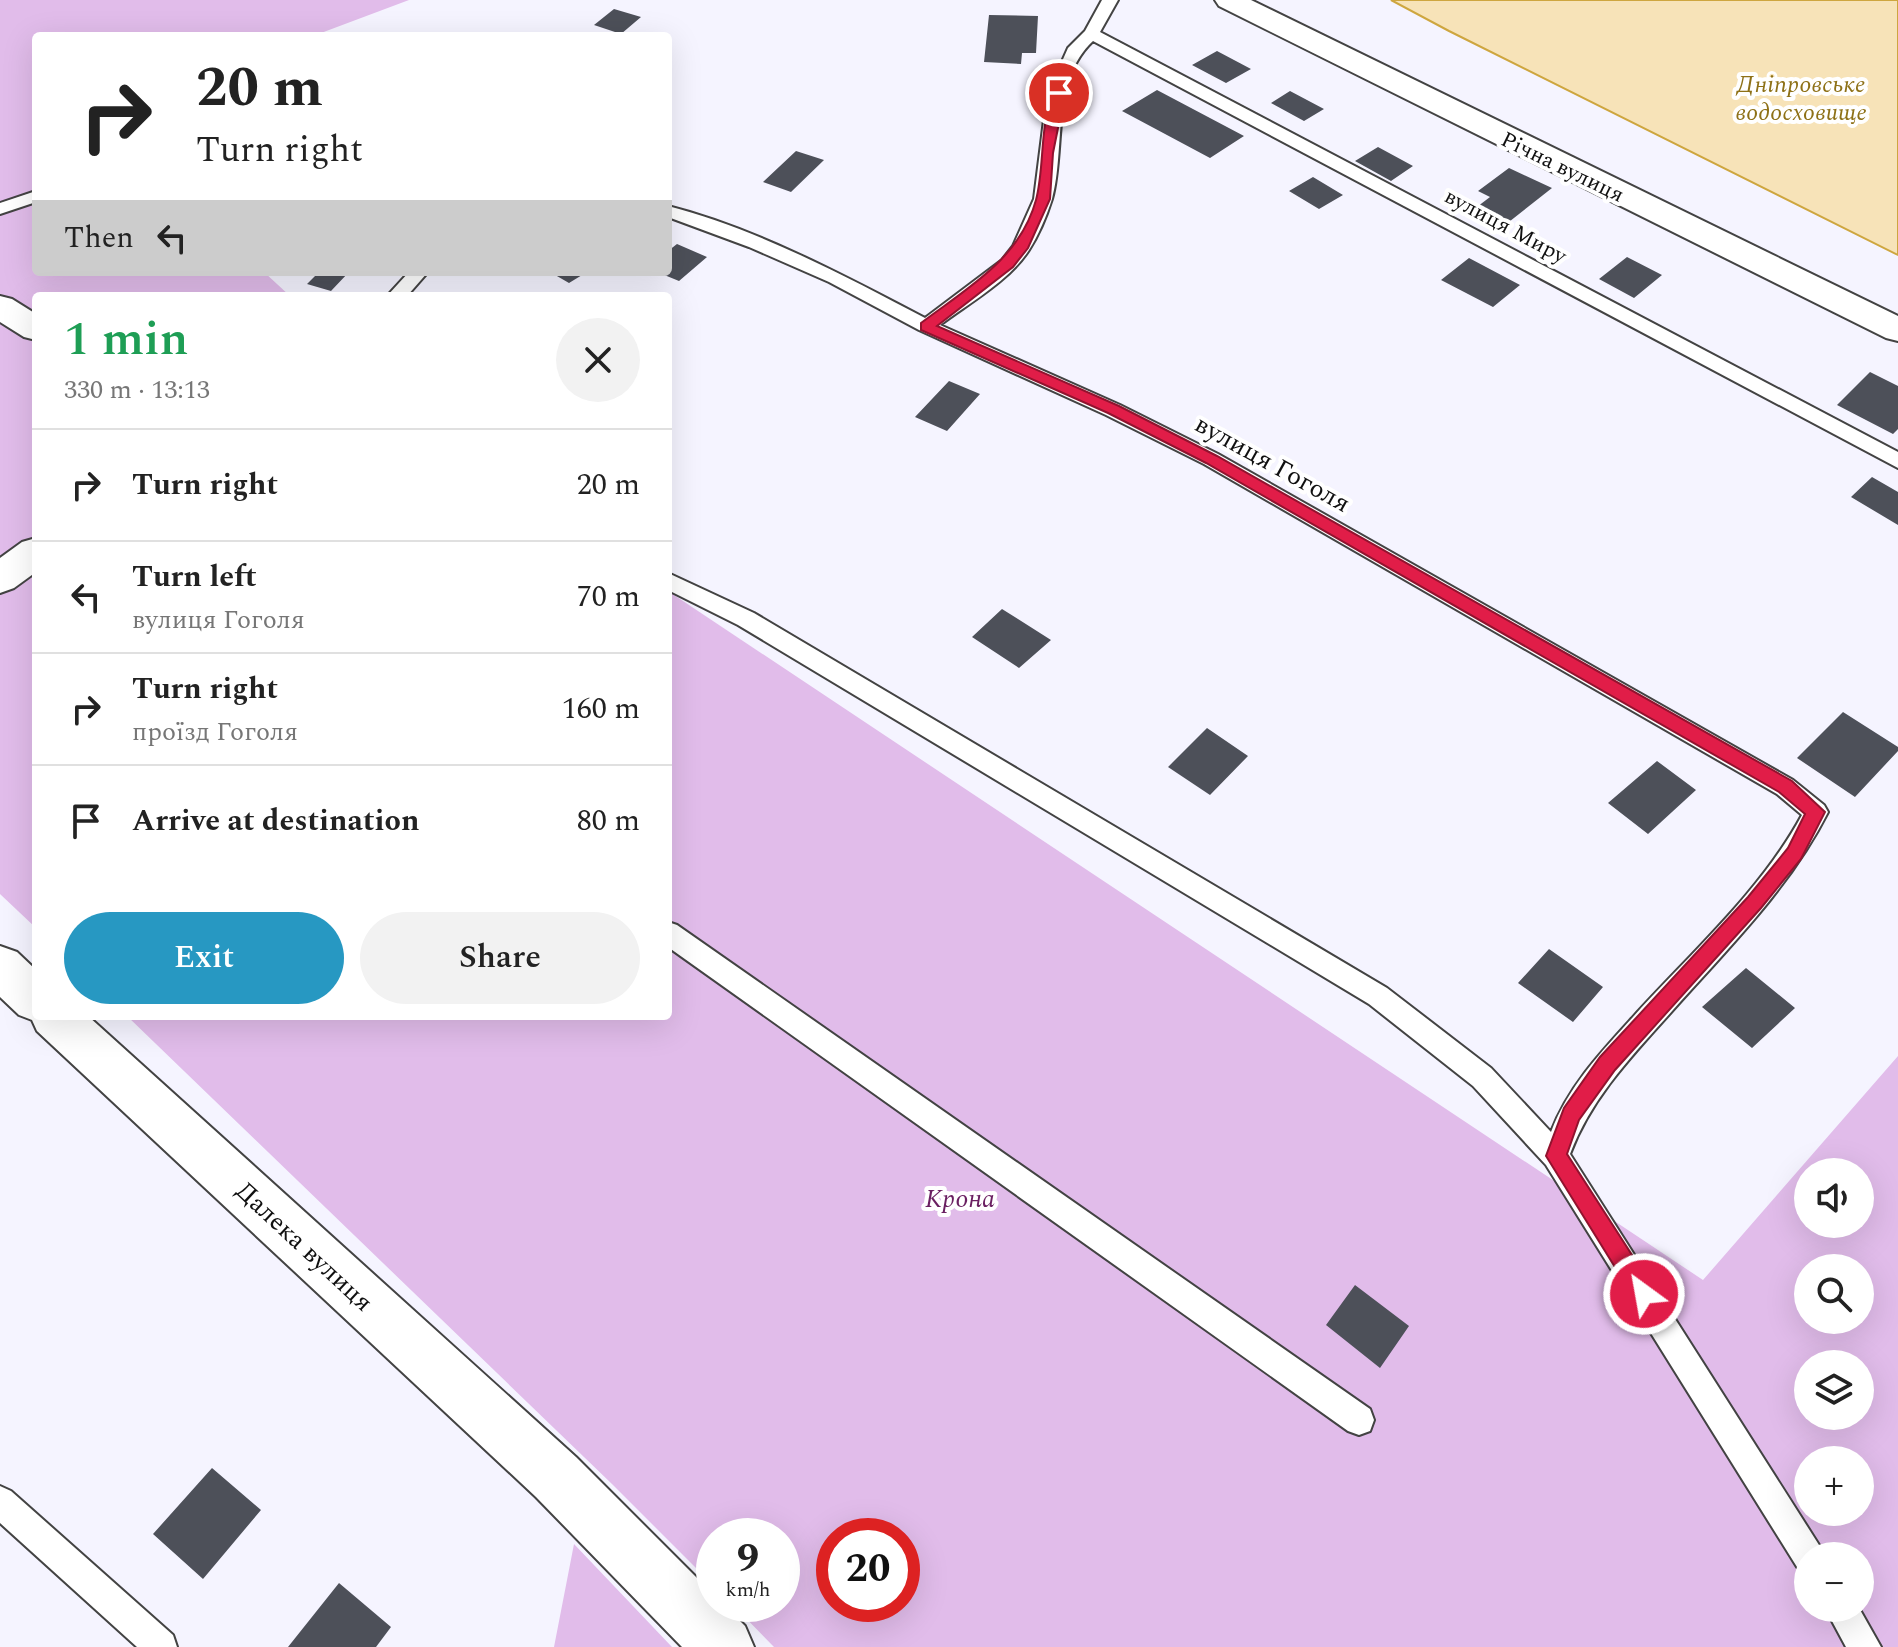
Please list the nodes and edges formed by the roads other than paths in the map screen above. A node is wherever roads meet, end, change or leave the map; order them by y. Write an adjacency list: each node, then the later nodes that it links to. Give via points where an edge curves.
1 (1110, 0): 3 (lane)
2 (1229, 0): 12 (street, Річна вулиця)
3 (1091, 34): 10 (lane, via 1076,48 1064,75 1053,112 1043,199 1021,248 1008,264); 13 (lane, вулиця Миру)
4 (32, 197): 5 (lane)
5 (0, 209)
6 (672, 212): 10 (lane, вулиця Гоголя, via 835,278)
7 (415, 276): 8 (lane)
8 (400, 292)
9 (0, 307): 11 (street)
10 (926, 326): 21 (lane, вулиця Гоголя, via 1211,459 1785,787 1816,812 1794,853 1754,902 1608,1063 1571,1115)
11 (32, 327)
12 (1898, 330)
13 (1898, 461)
14 (32, 555): 15 (street)
15 (0, 578)
16 (672, 583): 21 (lane, via 746,619 1378,996 1482,1077)
17 (672, 936): 22 (lane)
18 (0, 967): 19 (street)
19 (32, 996)
20 (58, 1020): 27 (street, Далека вулиця, via 556,1477)
21 (1556, 1156): 24 (lane)
22 (1359, 1420)
23 (0, 1502): 26 (lane)
24 (1799, 1542)
25 (1850, 1622): 28 (lane)
26 (161, 1647)
27 (724, 1647)
28 (1865, 1647)

